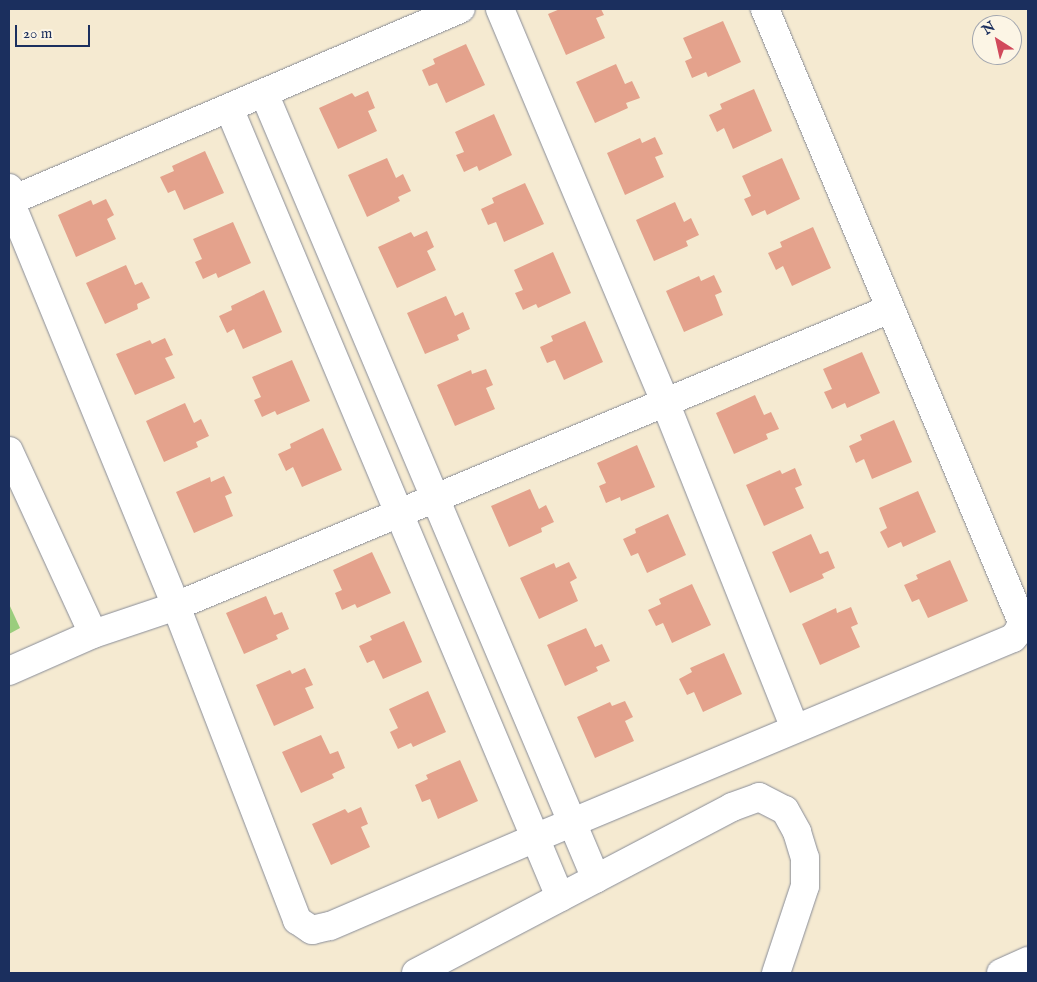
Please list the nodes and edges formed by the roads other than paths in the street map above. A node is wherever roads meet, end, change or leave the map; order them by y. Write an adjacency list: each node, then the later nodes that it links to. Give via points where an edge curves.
1 (461, 9): 4 (street)
2 (500, 9): 8 (street)
3 (765, 9): 7 (street)
4 (264, 92): 5 (street); 10 (street)
5 (229, 108): 6 (street); 11 (street)
6 (10, 195): 12 (street)
7 (890, 309): 8 (street); 15 (street, via 1022,622 1013,638)
8 (666, 402): 10 (street); 15 (street)
9 (9, 451): 13 (street)
10 (435, 498): 11 (street); 16 (street)
11 (399, 513): 12 (street); 17 (street)
12 (176, 606): 13 (street); 17 (street, via 297,920 312,930 330,926)
13 (93, 634): 14 (street)
14 (9, 671)
15 (795, 728): 16 (street)
16 (572, 823): 17 (street); 18 (street)
17 (535, 838): 19 (street)
18 (596, 879): 19 (street); 22 (street, via 732,807 759,797 785,810 797,832 805,858 805,886)
19 (560, 897): 21 (street)
20 (1028, 961): 23 (street)
21 (416, 973)
22 (776, 973)
23 (1001, 973)

